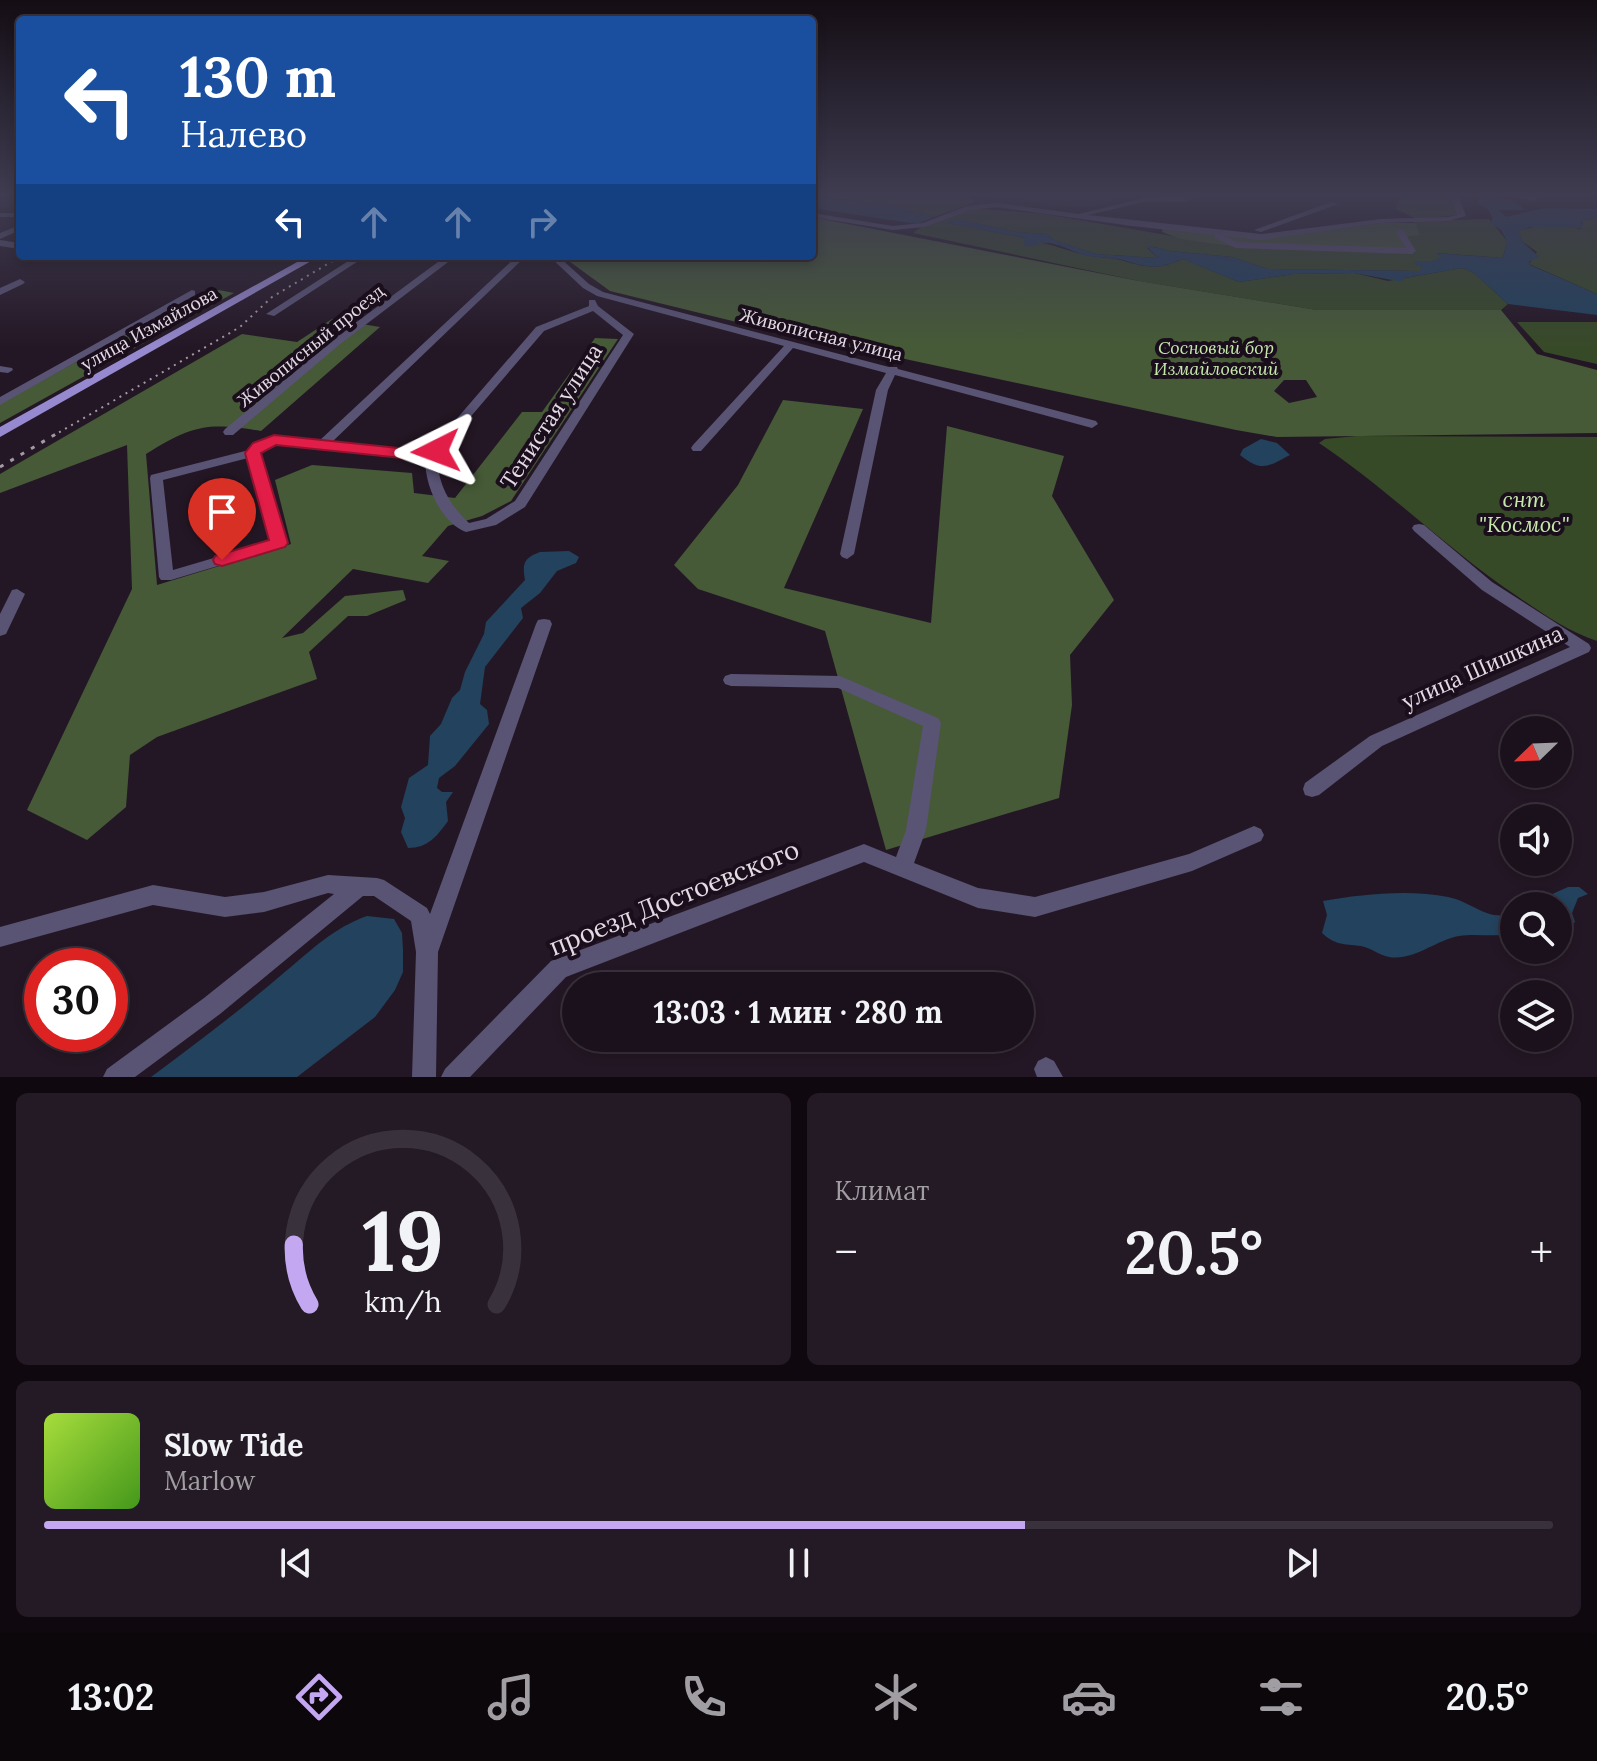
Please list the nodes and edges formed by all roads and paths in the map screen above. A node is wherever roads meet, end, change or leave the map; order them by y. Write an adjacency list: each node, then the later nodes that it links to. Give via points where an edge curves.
1 (1273, 246): 2 (street, via 1412,251)
2 (1409, 246)
3 (308, 260): 19 (main road, улица Измайлова)
4 (356, 260): 13 (street)
5 (447, 260): 18 (street, Живописный проезд, via 335,343)
6 (518, 260): 20 (street)
7 (557, 260): 9 (street, Живописная улица)
8 (0, 281): 10 (street, via 20,282)
9 (586, 286): 12 (street, Тенистая улица); 14 (street, Живописная улица)
10 (0, 292)
11 (192, 293): 16 (street)
12 (594, 307): 23 (street, Тенистая улица, via 540,329); 23 (street, Тенистая улица, via 629,334 520,504 491,522 466,528 433,486)
13 (271, 314)
14 (791, 344): 15 (street, Живописная улица); 21 (street)
15 (893, 369): 17 (street, Живописная улица); 25 (street, via 882,390)
16 (0, 402)
17 (1092, 424)
18 (229, 432)
19 (0, 433)
20 (323, 444): 22 (street, via 274,440); 23 (street)
21 (697, 448)
22 (253, 453): 22 (street, via 156,478 166,577 279,543)
23 (431, 456)
24 (1419, 528): 30 (street, улица Шишкина, via 1487,586 1583,648 1376,741)
25 (847, 554)
26 (17, 594): 28 (street)
27 (544, 624): 35 (street)
28 (0, 630)
29 (731, 680): 32 (street, via 840,682 932,723 916,830)
30 (1312, 789)
31 (1254, 835): 32 (street, via 1192,862 1035,907 978,898)
32 (903, 866): 38 (street, проезд Достоевского, via 864,853 559,969)
33 (359, 886): 34 (street, via 328,884 225,907 153,895); 35 (street, via 377,887 420,915); 36 (street)
34 (0, 937)
35 (427, 952): 37 (street)
36 (115, 1077)
37 (424, 1077)
38 (453, 1077)

